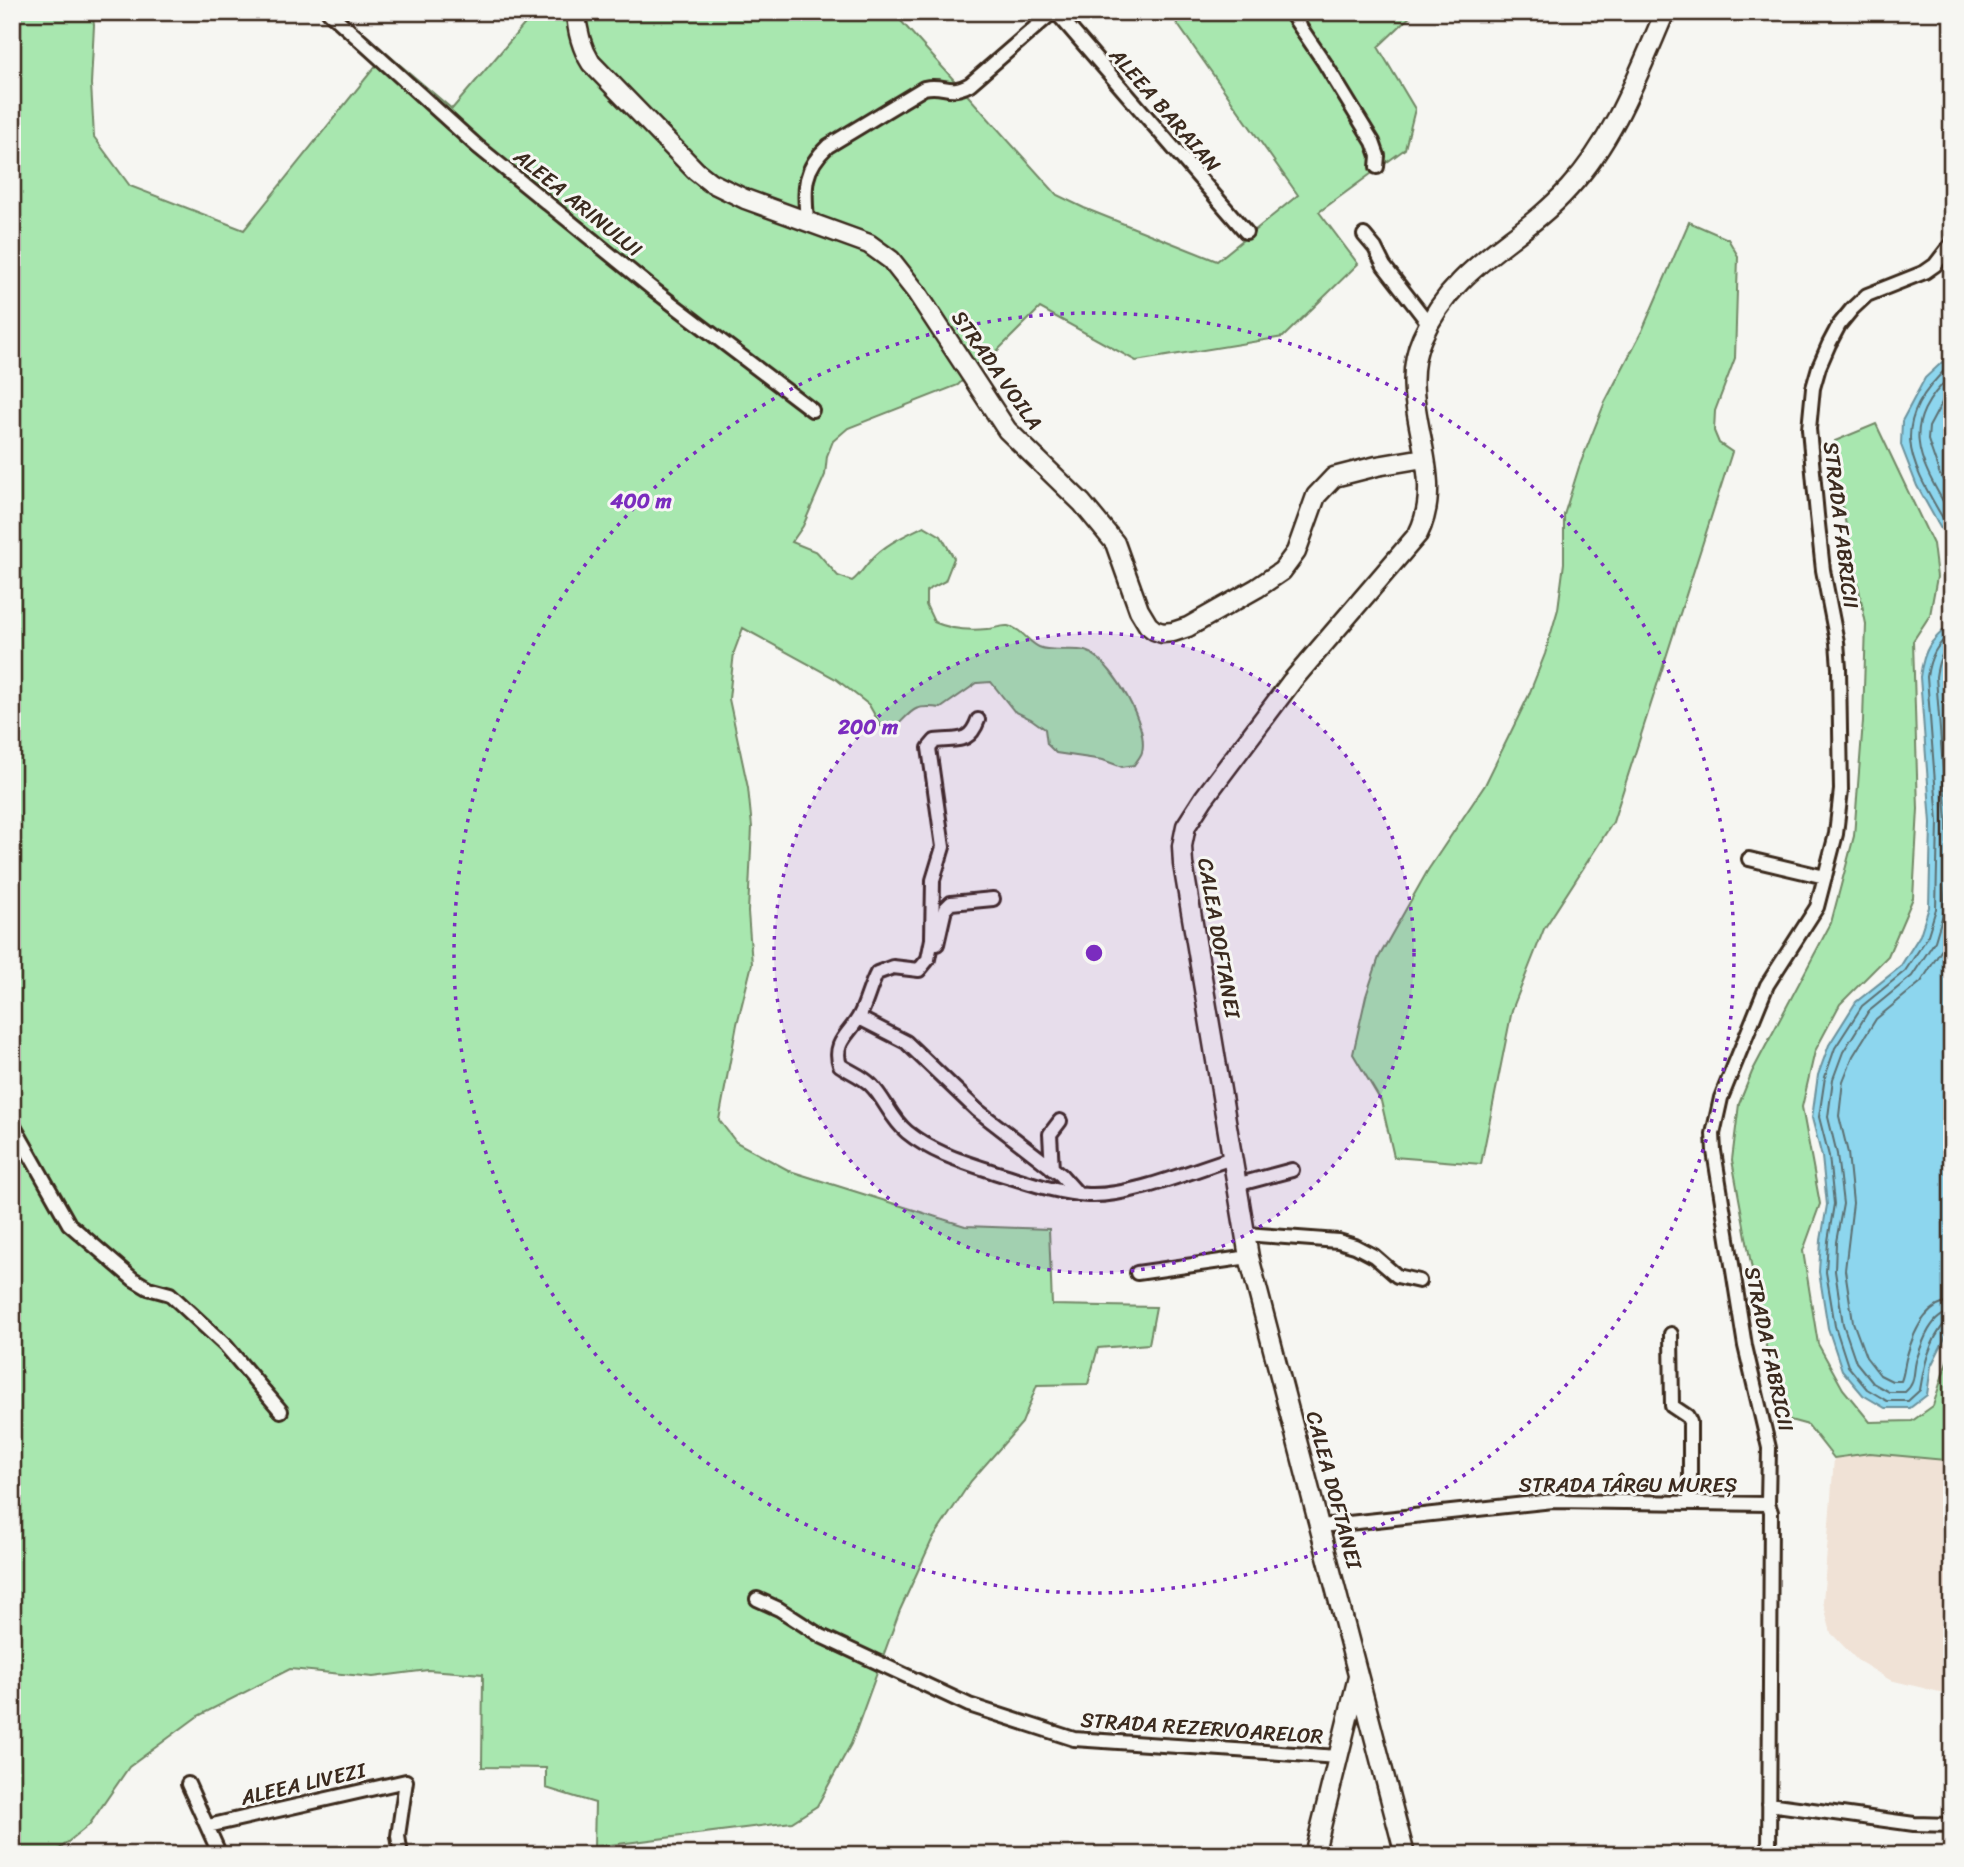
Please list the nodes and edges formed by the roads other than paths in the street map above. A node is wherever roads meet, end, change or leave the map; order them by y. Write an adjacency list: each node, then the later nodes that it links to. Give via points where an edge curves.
1 (330, 12): 12 (street, ALEEA ARINULUI, via 477,146 654,290)
2 (576, 12): 7 (main road, STRADA VOILA, via 577,31 591,63 696,171 745,199)
3 (1054, 12): 7 (street, via 970,84 955,91 924,88 828,146 808,173); 8 (street, ALEEA BARAIAN)
4 (1290, 12): 6 (street, via 1373,142)
5 (1665, 12): 11 (main road, CALEA DOFTANEI, via 1630,96 1585,169 1549,208 1465,275)
6 (1377, 167)
7 (807, 220): 13 (main road, STRADA VOILA, via 869,244 891,260 1007,430 1106,530 1122,558 1143,618 1162,633 1181,630 1209,616 1282,571 1296,552 1316,496 1334,477)
8 (1246, 232)
9 (1364, 235): 11 (street)
10 (1952, 243): 16 (street, STRADA FABRICII, via 1925,272 1867,295 1852,309 1829,344 1813,388 1809,429 1823,570 1838,642 1840,698 1841,790)
11 (1429, 324): 13 (main road, CALEA DOFTANEI, via 1413,380)
12 (812, 410)
13 (1424, 458): 22 (main road, CALEA DOFTANEI, via 1429,505 1418,534 1292,681 1186,826 1183,864)
14 (978, 720): 18 (street, via 965,738 934,741 929,748 943,847 933,880)
15 (1749, 859): 16 (street)
16 (1825, 877): 34 (street, STRADA FABRICII, via 1811,917 1762,996 1721,1098 1713,1135 1745,1346 1769,1448)
17 (993, 899): 18 (street, via 951,903)
18 (928, 958): 19 (street, via 919,970 893,967 877,972)
19 (859, 1018): 23 (street, via 906,1042 977,1110); 26 (street, via 836,1056 840,1065 871,1085 906,1131 959,1160)
20 (1060, 1121): 23 (street, via 1050,1134)
21 (12, 1123): 32 (street, via 69,1224 133,1279 170,1294 225,1345)
22 (1232, 1157): 25 (main road, CALEA DOFTANEI); 26 (street, via 1155,1183)
23 (1052, 1169): 26 (street)
24 (1292, 1170): 25 (street)
25 (1236, 1185): 27 (main road, CALEA DOFTANEI)
26 (1079, 1194)
27 (1245, 1234): 28 (main road, CALEA DOFTANEI); 30 (street, via 1338,1241 1374,1256 1397,1276)
28 (1250, 1257): 29 (street); 35 (main road, CALEA DOFTANEI)
29 (1137, 1273)
30 (1419, 1280)
31 (1671, 1334): 33 (street, via 1672,1406 1690,1422)
32 (281, 1411)
33 (1690, 1503): 34 (street, STRADA TÂRGU MUREȘ); 35 (street, STRADA TÂRGU MUREȘ, via 1553,1501)
34 (1768, 1504): 40 (street, STRADA FABRICII)
35 (1321, 1526): 37 (main road, CALEA DOFTANEI)
36 (757, 1599): 38 (street, STRADA REZERVOARELOR, via 821,1636 969,1705 1074,1739)
37 (1359, 1674): 38 (main road); 48 (main road, CALEA DOFTANEI)
38 (1338, 1757): 47 (main road)
39 (188, 1784): 42 (street)
40 (1769, 1804): 41 (street); 49 (street, STRADA FABRICII)
41 (1952, 1825)
42 (208, 1826): 43 (street); 44 (street, ALEEA LIVEZI, via 406,1782 398,1836)
43 (220, 1855)
44 (401, 1855)
45 (891, 1855): 46 (street)
46 (950, 1855)
47 (1314, 1855)
48 (1405, 1855)
49 (1769, 1855)

